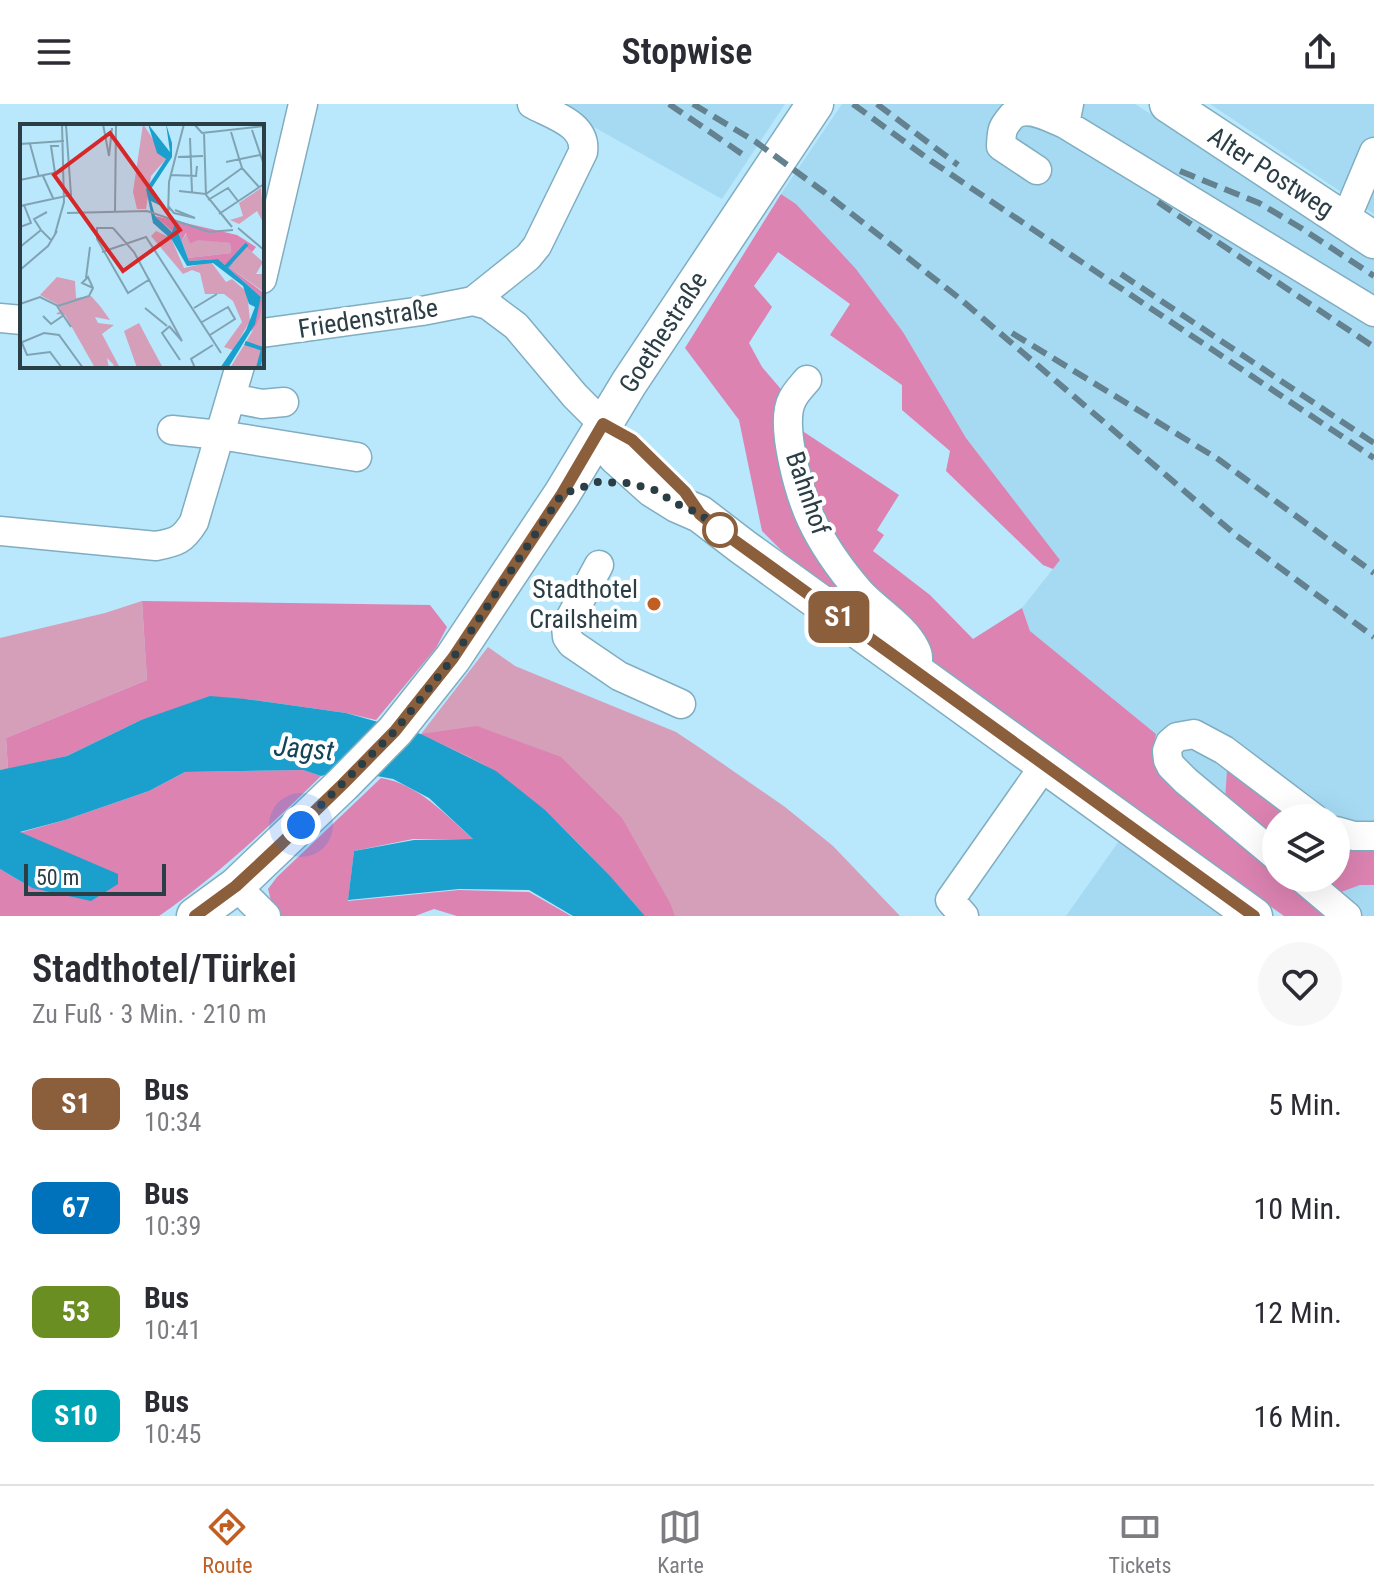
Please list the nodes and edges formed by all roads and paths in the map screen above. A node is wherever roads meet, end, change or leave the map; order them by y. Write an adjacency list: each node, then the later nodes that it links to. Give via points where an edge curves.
1 (303, 104): 9 (street)
2 (532, 104): 10 (street, via 573,126 583,152 537,246)
3 (815, 104): 19 (main road, Goethestraße)
4 (1168, 104): 8 (main road, Alter Postweg)
5 (1067, 114): 7 (street, via 1018,109 1003,127 1001,146); 11 (street)
6 (1374, 152): 8 (street)
7 (1037, 170)
8 (1360, 230)
9 (264, 270)
10 (473, 301): 14 (street, Friedenstraße); 19 (street, via 488,305 516,326)
11 (1374, 312)
12 (0, 318): 13 (street)
13 (20, 320)
14 (264, 333)
15 (239, 368): 17 (street)
16 (807, 380): 28 (street, Bahnhof, via 790,402 787,431 811,519 860,592 916,649)
17 (231, 398): 18 (street); 21 (street)
18 (284, 402)
19 (603, 424): 23 (main road, via 616,456); 24 (main road, Goethestraße); 25 (main road, via 632,440)
20 (172, 430): 21 (street)
21 (220, 435): 22 (street); 26 (street, via 194,522 180,540 156,546)
22 (357, 457)
23 (653, 489): 24 (main road, via 598,482); 25 (main road)
24 (562, 494): 36 (main road, Goethestraße, via 453,658 395,731)
25 (700, 514): 28 (main road)
26 (0, 531)
27 (599, 565): 29 (street, via 566,626 567,637 619,676)
28 (915, 671): 30 (main road)
29 (681, 704)
30 (1044, 766): 38 (street, via 950,900); 39 (main road)
31 (1295, 804): 34 (street, via 1194,734 1170,743 1171,766)
32 (1350, 835): 33 (street)
33 (1374, 836)
34 (1262, 844)
35 (1319, 892): 40 (street)
36 (219, 905): 37 (street)
37 (266, 916)
38 (964, 916)
39 (1254, 916)
40 (1347, 916)

